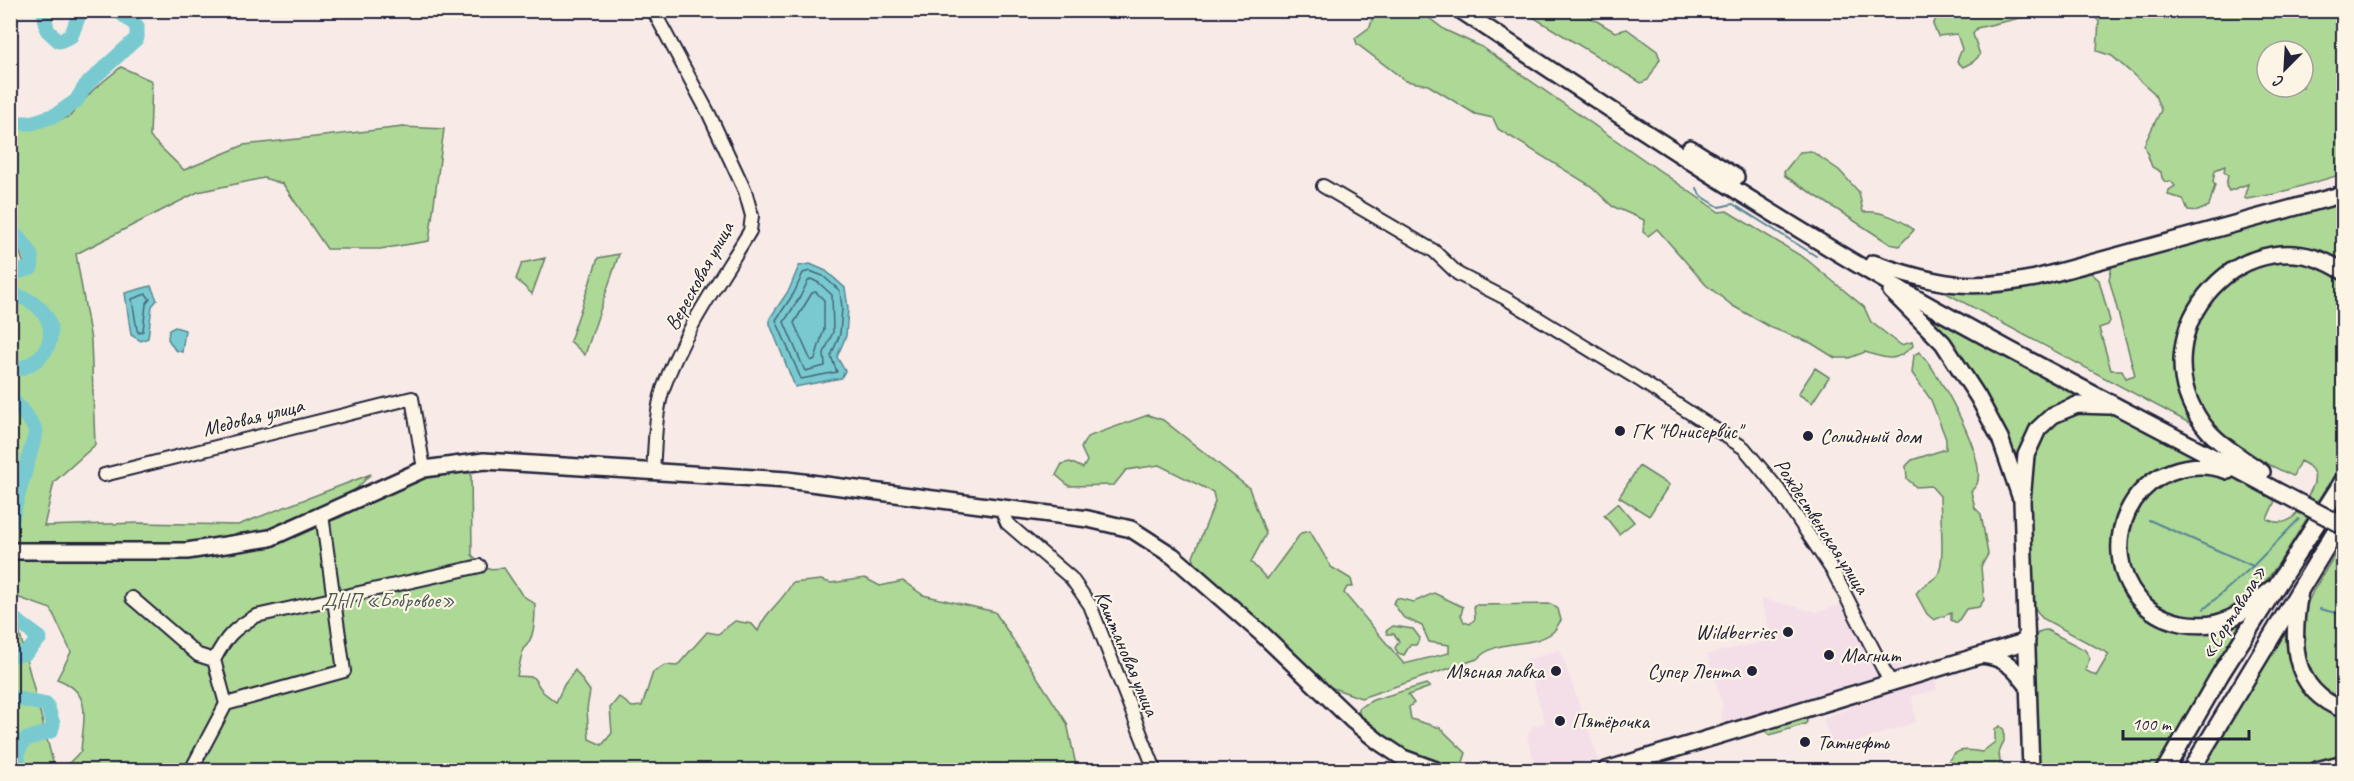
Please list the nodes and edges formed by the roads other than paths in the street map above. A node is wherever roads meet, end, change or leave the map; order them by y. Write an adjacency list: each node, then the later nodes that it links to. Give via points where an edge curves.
1 (653, 10): 10 (street, Вересковая улица, via 709,114 745,190 752,216 750,231 689,330 663,390)
2 (1460, 10): 6 (main road, via 1706,171)
3 (1471, 10): 6 (main road)
4 (1323, 186): 31 (street, Рождественская улица, via 1434,251 1458,274 1514,304 1744,448 1827,563)
5 (2343, 194): 6 (main road, via 2005,284 1946,284)
6 (1872, 267): 8 (main road, via 1954,320); 12 (main road); 15 (main road, via 1949,352 1978,397 2000,438)
7 (2343, 272): 12 (main road, via 2307,256 2283,254 2256,259 2235,267 2216,282 2201,299 2190,321 2182,368 2191,404 2216,439)
8 (2118, 407): 12 (main road); 15 (main road, via 2077,405 2054,415 2038,429 2026,455)
9 (424, 469): 10 (main road, via 484,461); 11 (street, Медовая улица, via 412,398); 17 (main road)
10 (653, 472): 16 (main road, via 787,480)
11 (104, 475)
12 (2259, 476): 14 (main road); 22 (main road, via 2193,466 2150,482 2123,520 2120,560 2127,582 2154,612 2196,626 2240,614)
13 (2343, 480): 22 (highway, «Сортавала»)
14 (2283, 489): 18 (main road); 19 (main road, bridge)
15 (2022, 501): 26 (main road)
16 (1001, 509): 37 (street, Каштановая улица, via 1007,523 1071,578 1090,605); 38 (main road, via 1088,519 1131,529 1173,556 1379,742 1403,758)
17 (322, 515): 20 (main road, via 270,538 187,551); 25 (street)
18 (2343, 516): 23 (highway)
19 (2343, 526)
20 (14, 551)
21 (480, 566): 25 (street)
22 (2276, 585): 41 (highway, «Сортавала»)
23 (2301, 586): 34 (main road, via 2294,627 2302,673 2316,693); 42 (highway)
24 (132, 598): 30 (street, via 198,655)
25 (333, 598): 30 (street, via 255,616 235,627); 33 (street, via 344,670)
26 (2025, 614): 27 (main road); 28 (main road)
27 (2026, 640): 28 (main road); 32 (main road)
28 (1997, 649): 29 (main road)
29 (1978, 654): 31 (main road); 32 (main road, via 2012,665)
30 (214, 660): 33 (street)
31 (1890, 682): 39 (main road)
32 (2028, 686): 40 (main road)
33 (226, 704): 36 (street)
34 (2343, 710)
35 (2343, 763): 43 (main road)
36 (191, 771)
37 (1155, 771)
38 (1436, 771)
39 (1606, 771)
40 (2031, 771)
41 (2165, 771)
42 (2191, 771)
43 (2317, 771)

